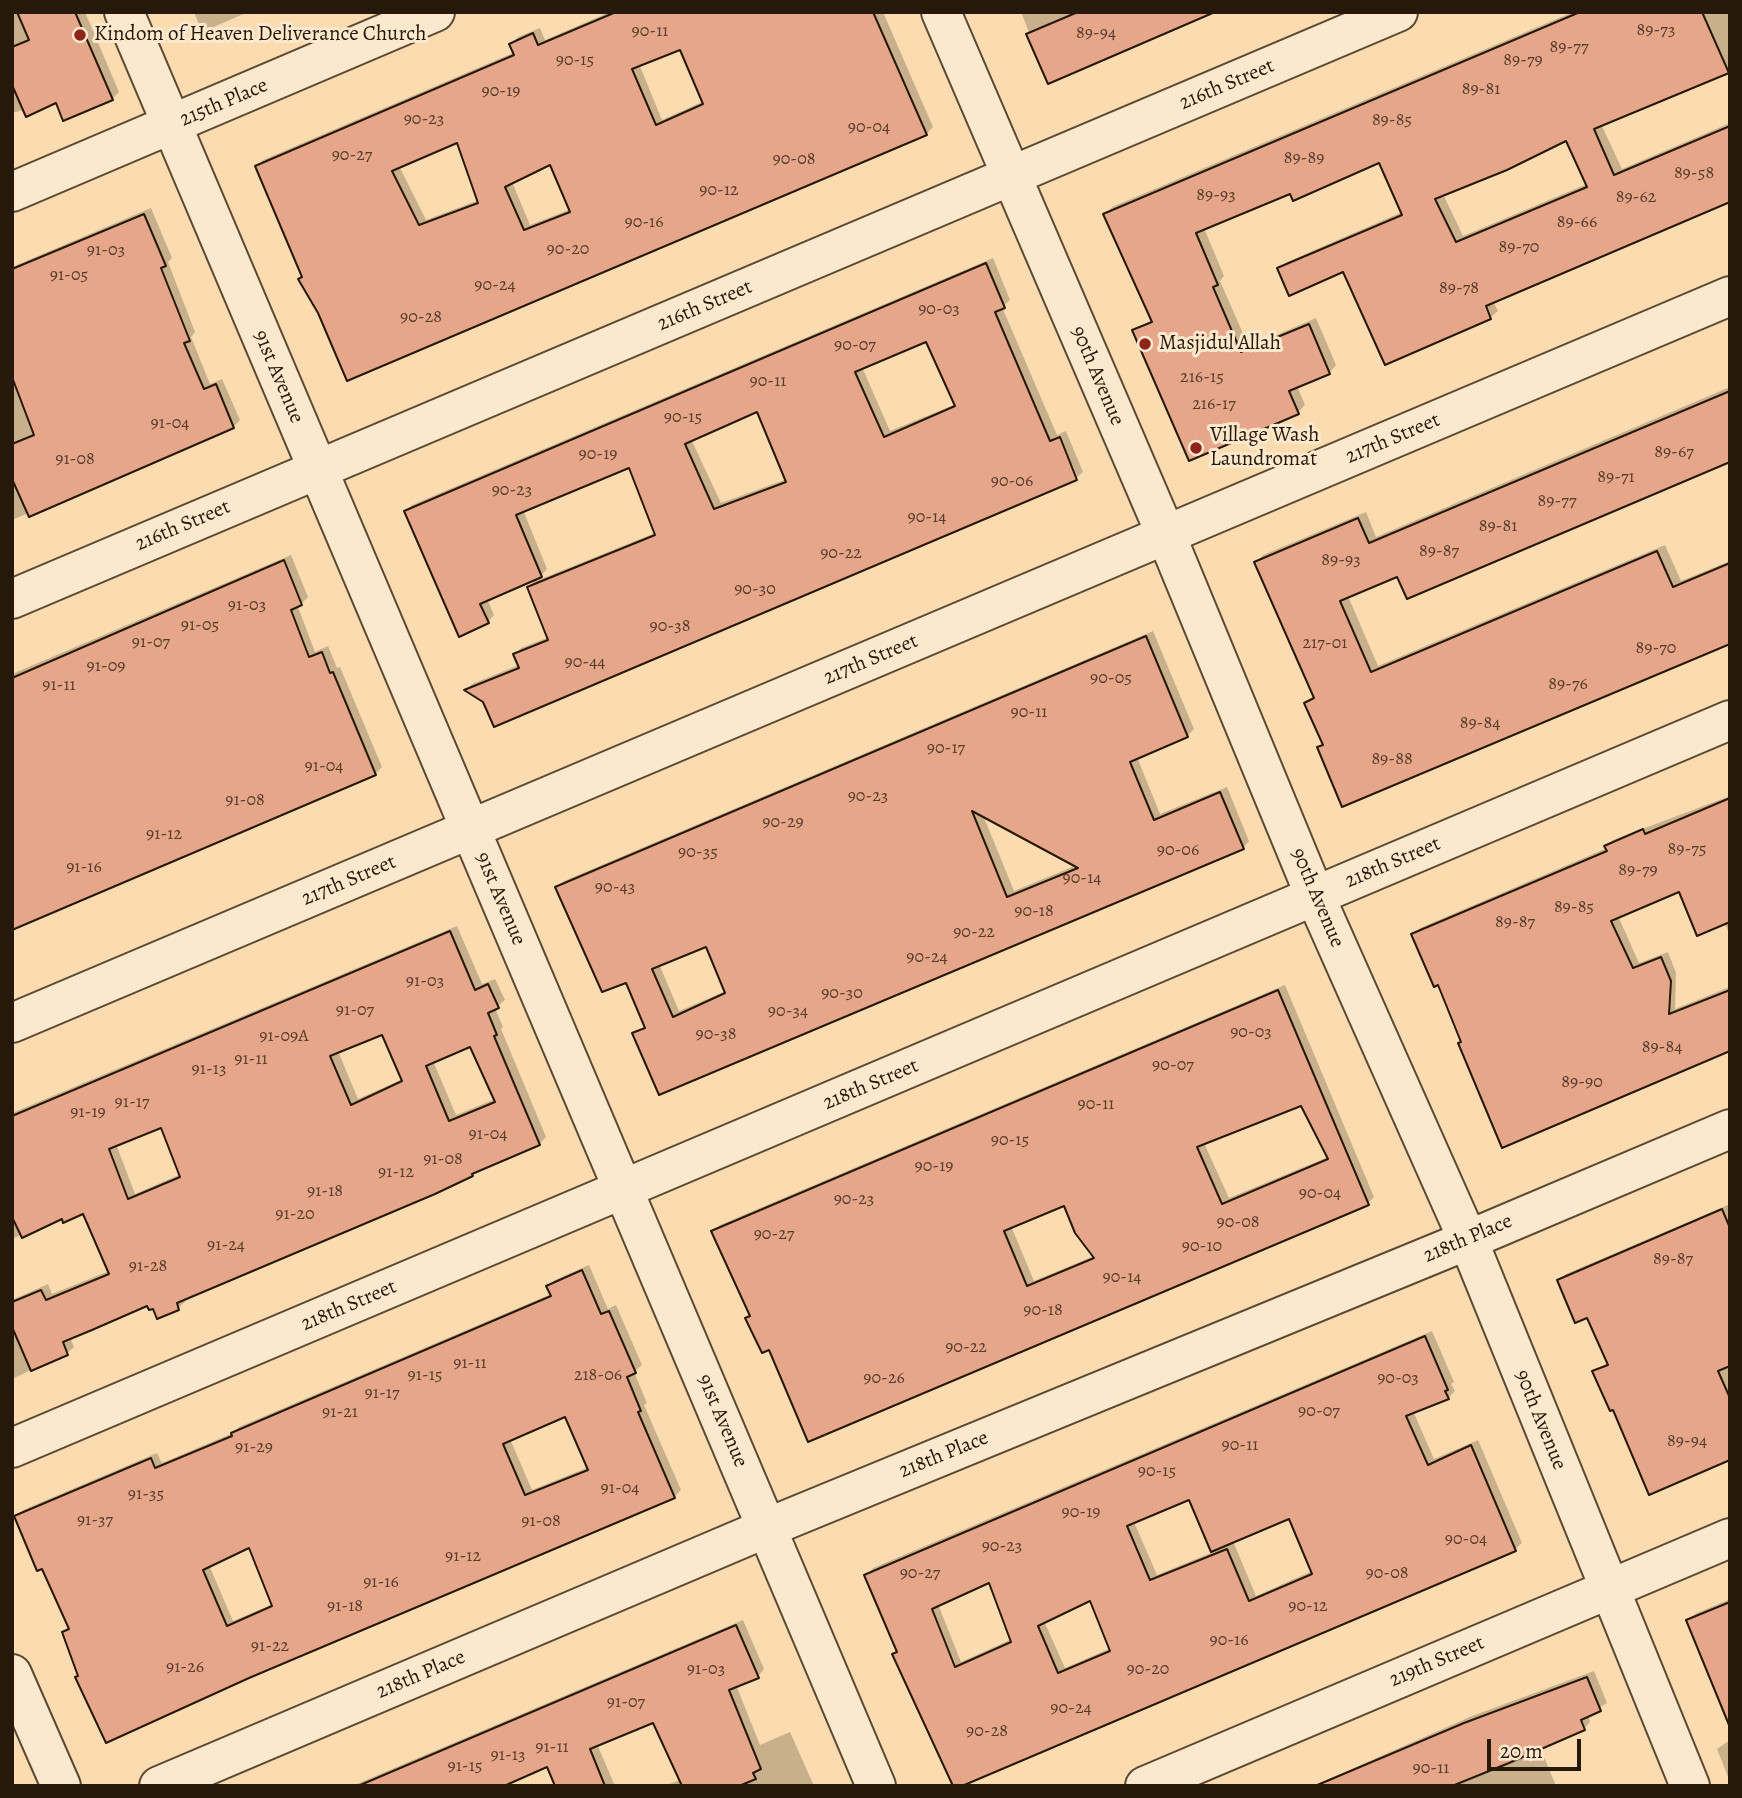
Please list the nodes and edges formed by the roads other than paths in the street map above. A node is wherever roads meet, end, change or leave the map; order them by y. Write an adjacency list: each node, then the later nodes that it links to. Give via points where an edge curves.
1 (124, 12): 5 (street, 91st Avenue)
2 (435, 12): 5 (street, 215th Place)
3 (941, 12): 6 (street, 90th Avenue)
4 (1398, 12): 6 (street, 216th Street)
5 (172, 125): 7 (street, 215th Place); 9 (street, 91st Avenue)
6 (1011, 176): 9 (street, 216th Street); 10 (street, 90th Avenue)
7 (12, 192)
8 (1730, 296): 10 (street, 217th Street)
9 (317, 470): 11 (street, 216th Street); 13 (street, 91st Avenue)
10 (1166, 535): 13 (street, 217th Street); 14 (street, 90th Avenue)
11 (12, 598)
12 (1730, 720): 14 (street, 218th Street)
13 (470, 830): 15 (street, 217th Street); 17 (street, 91st Avenue)
14 (1315, 896): 17 (street, 218th Street); 18 (street, 90th Avenue)
15 (12, 1023)
16 (1730, 1129): 18 (street, 218th Place)
17 (622, 1190): 19 (street, 218th Street); 20 (street, 91st Avenue)
18 (1468, 1240): 20 (street, 218th Place); 22 (street, 90th Avenue)
19 (12, 1448)
20 (769, 1527): 25 (street, 218th Place); 26 (street, 91st Avenue)
21 (1730, 1538): 22 (street, 219th Street)
22 (1608, 1590): 27 (street, 219th Street); 28 (street, 90th Avenue)
23 (12, 1674): 24 (street)
24 (61, 1786)
25 (159, 1786)
26 (876, 1786)
27 (1145, 1786)
28 (1690, 1786)

